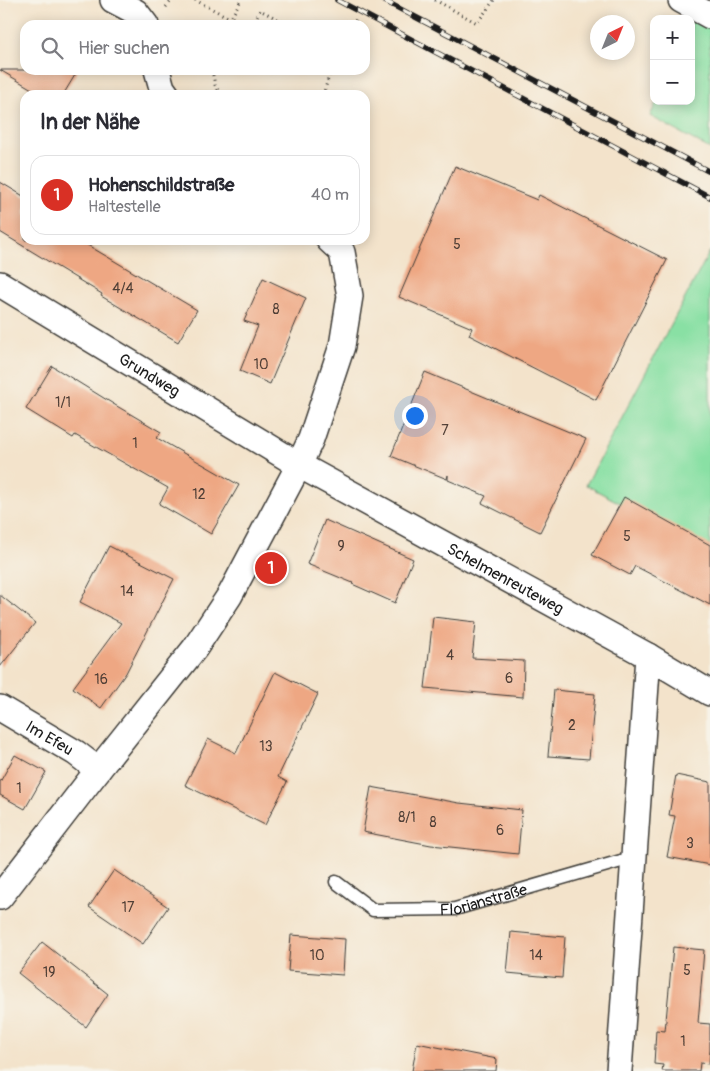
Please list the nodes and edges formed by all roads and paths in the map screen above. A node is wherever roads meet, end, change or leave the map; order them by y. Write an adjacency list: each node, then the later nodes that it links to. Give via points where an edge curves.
1 (114, 0): 8 (street)
2 (195, 0): 10 (path)
3 (241, 0): 9 (path, bridge)
4 (435, 0): 5 (path, via 477,22)
5 (494, 0)
6 (681, 0): 7 (street)
7 (710, 16)
8 (141, 18)
9 (231, 20)
10 (233, 20)
11 (255, 20): 12 (path, via 260,10)
12 (279, 20)
13 (158, 75): 16 (street)
14 (213, 75): 17 (path)
15 (329, 75): 18 (path)
16 (163, 90)
17 (218, 90)
18 (325, 90)
19 (334, 245): 21 (street, via 342,252 350,296 342,346)
20 (0, 284): 21 (street, Grundweg)
21 (299, 466): 22 (street, Schelmenreuteweg); 25 (street, via 230,595 200,641)
22 (648, 656): 23 (street, Schelmenreuteweg); 26 (street)
23 (710, 693)
24 (0, 708): 25 (street, Im Efeu, via 76,752)
25 (98, 770): 28 (street)
26 (635, 857): 27 (lane, Florianstraße, via 455,909 373,910); 29 (street)
27 (336, 882)
28 (0, 897)
29 (619, 1071)

